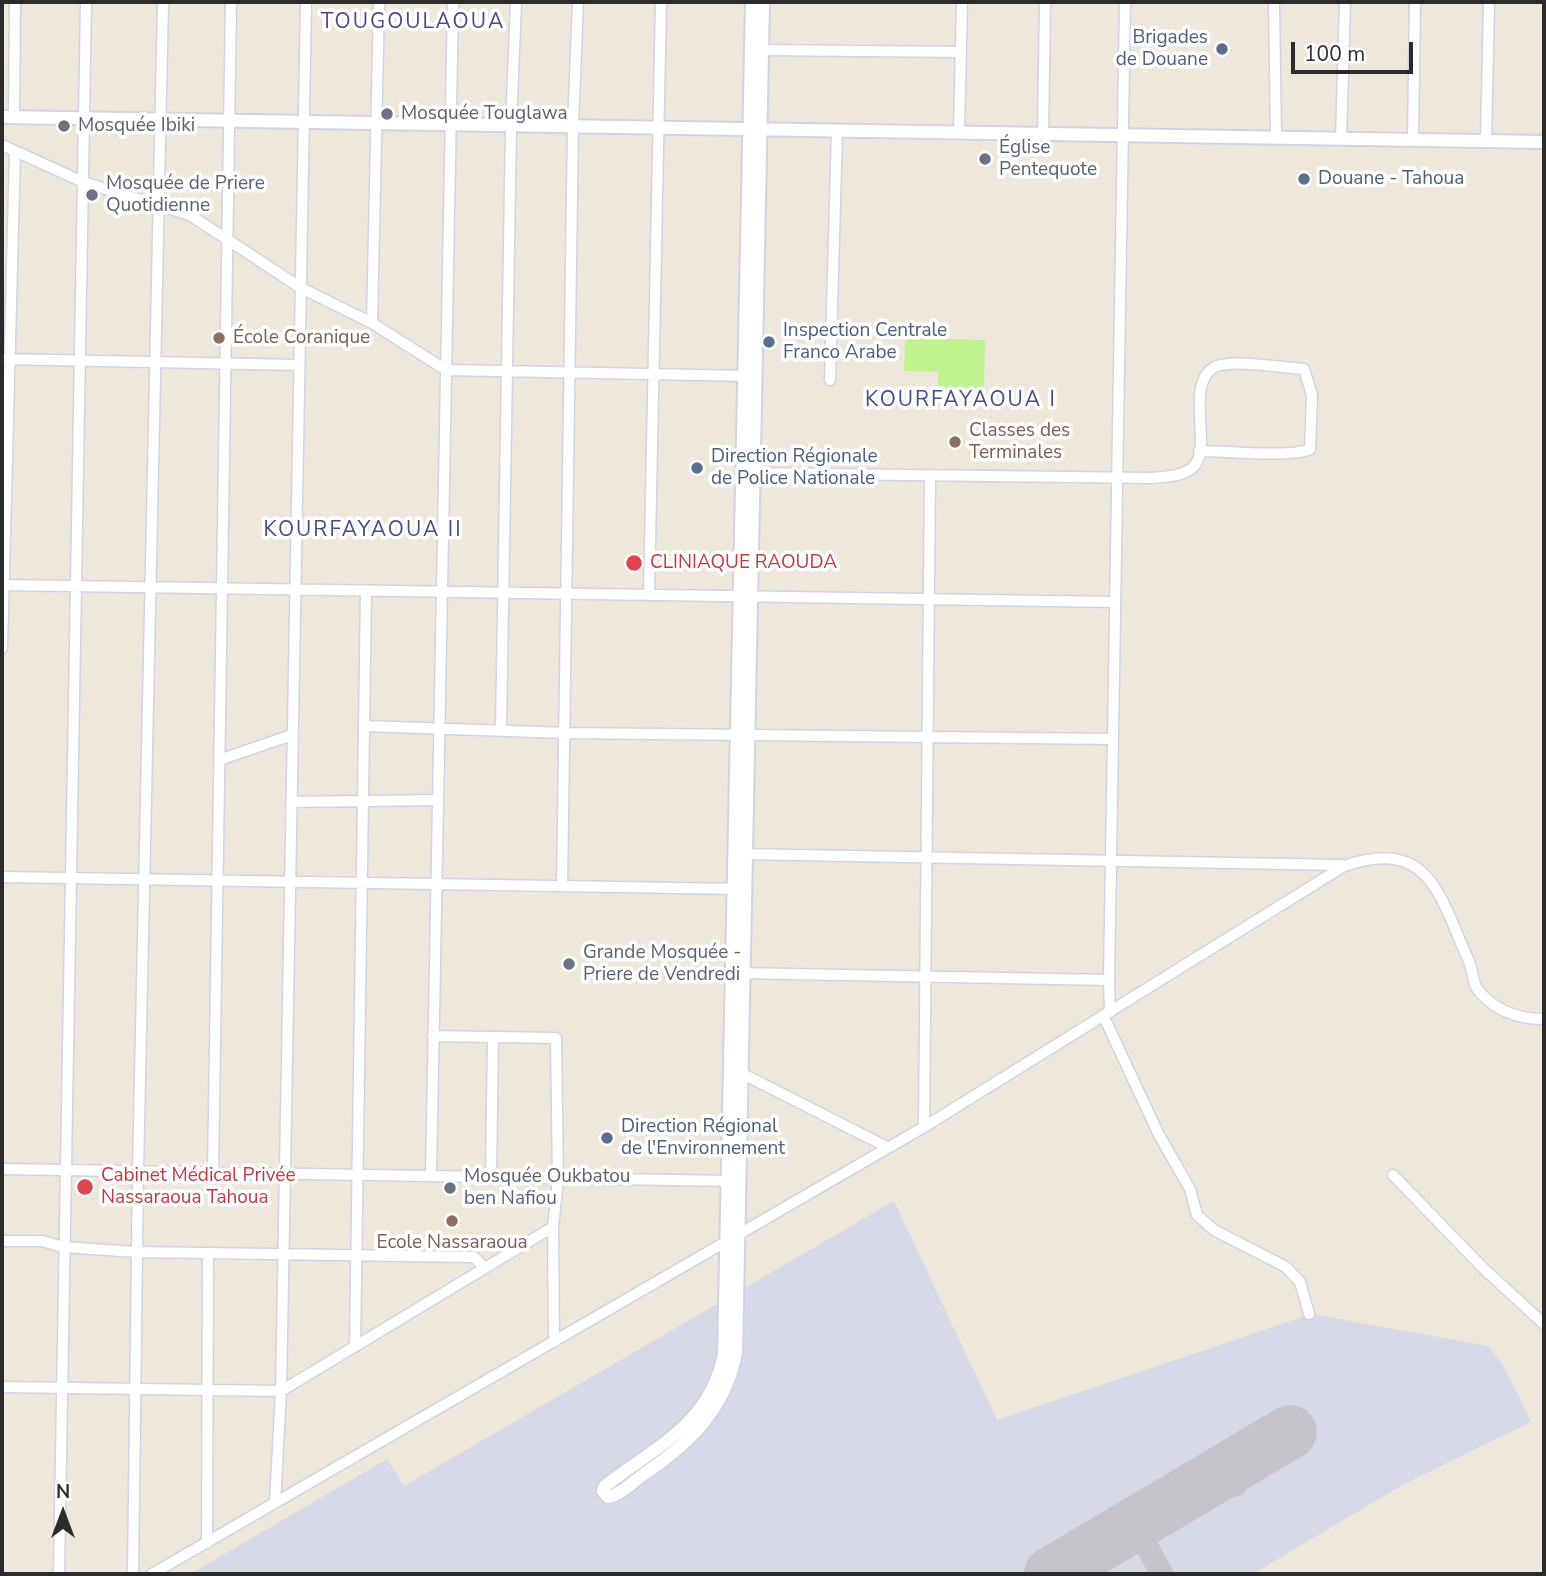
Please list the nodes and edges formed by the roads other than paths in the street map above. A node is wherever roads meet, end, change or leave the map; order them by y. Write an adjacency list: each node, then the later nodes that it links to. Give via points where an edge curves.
1 (15, 2): 22 (street)
2 (86, 2): 23 (street)
3 (163, 2): 24 (street)
4 (231, 2): 25 (street)
5 (306, 2): 26 (street)
6 (379, 2): 27 (street)
7 (453, 2): 28 (street)
8 (516, 2): 29 (street)
9 (578, 2): 30 (street)
10 (661, 2): 31 (street)
11 (752, 2): 32 (street)
12 (763, 2): 20 (street)
13 (962, 2): 21 (street)
14 (1045, 2): 35 (street)
15 (1125, 2): 36 (street)
16 (1275, 2): 37 (street)
17 (1345, 2): 38 (street)
18 (1415, 2): 39 (street)
19 (1489, 2): 40 (street)
20 (762, 50): 21 (street); 32 (street)
21 (960, 52): 34 (street)
22 (8, 117): 23 (street)
23 (84, 118): 24 (street); 44 (street)
24 (161, 119): 25 (street); 45 (street)
25 (228, 120): 26 (street); 46 (street)
26 (304, 122): 27 (street); 47 (street)
27 (376, 123): 28 (street); 48 (street)
28 (449, 124): 29 (street); 54 (street)
29 (511, 125): 30 (street); 55 (street)
30 (573, 126): 31 (street); 56 (street)
31 (659, 128): 32 (street); 57 (street)
32 (755, 129): 33 (street); 58 (street)
33 (837, 130): 34 (street); 59 (street)
34 (959, 132): 35 (street)
35 (1043, 134): 36 (street)
36 (1121, 135): 37 (street); 63 (street)
37 (1276, 138): 38 (street)
38 (1341, 139): 39 (street)
39 (1413, 140): 40 (street)
40 (1486, 141): 41 (street)
41 (1544, 142)
42 (2, 145): 43 (street)
43 (15, 151): 44 (street); 49 (street)
44 (83, 182): 45 (street); 50 (street)
45 (159, 204): 46 (street, via 190,215); 51 (street)
46 (226, 238): 47 (street); 52 (street)
47 (301, 288): 48 (street); 53 (street)
48 (372, 323): 54 (street)
49 (7, 359): 50 (street); 64 (street)
50 (80, 360): 51 (street); 65 (street)
51 (156, 363): 52 (street); 66 (street)
52 (224, 365): 53 (street); 67 (street)
53 (299, 365): 68 (street)
54 (446, 370): 55 (street); 70 (street)
55 (508, 370): 56 (street); 71 (street)
56 (570, 371): 57 (street); 72 (street)
57 (653, 374): 58 (street); 73 (street)
58 (749, 376): 61 (street)
59 (830, 380)
60 (1199, 451): 63 (street, via 1303,453 1310,449 1312,394 1304,369 1228,364 1212,369 1202,382 1200,413 1200,436 1199,449 1199,460 1192,469 1149,478)
61 (748, 473): 62 (street); 74 (street)
62 (930, 476): 63 (street); 75 (street)
63 (1117, 476): 76 (street)
64 (2, 585): 65 (street); 77 (street)
65 (76, 586): 66 (street); 95 (street)
66 (151, 587): 67 (street); 96 (street)
67 (221, 589): 68 (street); 86 (street)
68 (295, 590): 69 (street); 83 (street)
69 (366, 591): 70 (street); 78 (street)
70 (442, 592): 71 (street); 79 (street)
71 (505, 593): 72 (street); 80 (street)
72 (567, 594): 73 (street); 81 (street)
73 (649, 595): 74 (street)
74 (745, 596): 75 (street); 82 (street)
75 (931, 599): 76 (street); 84 (street)
76 (1115, 602): 85 (street)
77 (2, 648)
78 (365, 726): 79 (street); 87 (street)
79 (439, 727): 80 (street); 88 (street)
80 (501, 730): 81 (street)
81 (566, 733): 82 (street); 101 (street)
82 (742, 734): 84 (street); 90 (street)
83 (292, 735): 86 (street); 89 (street)
84 (929, 737): 85 (street); 91 (street)
85 (1113, 739): 92 (street)
86 (219, 760): 97 (street)
87 (364, 800): 88 (street); 89 (street); 99 (street)
88 (438, 800): 100 (street)
89 (291, 802): 98 (street)
90 (740, 853): 91 (street); 102 (street)
91 (928, 857): 92 (street); 104 (street)
92 (1111, 861): 93 (street); 105 (street)
93 (1344, 866): 106 (street); 107 (street, via 1384,856 1404,859 1423,870 1470,963 1476,988 1513,1016)
94 (2, 877): 95 (street)
95 (71, 878): 96 (street); 115 (street)
96 (146, 879): 97 (street); 116 (street)
97 (217, 880): 98 (street); 117 (street)
98 (289, 881): 99 (street); 118 (street)
99 (363, 883): 100 (street); 119 (street)
100 (436, 884): 101 (street); 108 (street)
101 (562, 886): 102 (street)
102 (738, 889): 103 (street)
103 (735, 973): 104 (street); 110 (street); 111 (street)
104 (926, 975): 105 (street); 112 (street)
105 (1109, 980): 106 (street)
106 (1106, 1013): 112 (street); 135 (street, via 1159,1135 1190,1189 1197,1215 1214,1230 1286,1267 1300,1282)
107 (1544, 1019)
108 (433, 1036): 109 (street); 121 (street)
109 (494, 1037): 122 (street); 123 (street, via 555,1038)
110 (729, 1066): 111 (street); 124 (street)
111 (741, 1073): 113 (street); 124 (street)
112 (924, 1127): 113 (street)
113 (887, 1147): 126 (street)
114 (2, 1169): 115 (street)
115 (66, 1170): 116 (street); 129 (street)
116 (138, 1171): 117 (street); 130 (street)
117 (213, 1173): 118 (street)
118 (285, 1174): 119 (street); 132 (street)
119 (356, 1175): 121 (street); 133 (street)
120 (1393, 1175): 136 (street)
121 (431, 1176): 122 (street)
122 (491, 1178): 123 (street)
123 (558, 1179): 124 (street); 125 (street)
124 (732, 1181): 126 (street); 128 (street)
125 (554, 1227): 134 (street); 137 (street)
126 (738, 1235): 128 (street); 128 (street, via 736,1353 726,1389 699,1432 611,1497 605,1496 605,1486 687,1425 714,1388 724,1354)
127 (2, 1241): 129 (street, via 42,1241)
128 (726, 1242): 137 (street)
129 (63, 1247): 130 (street); 140 (street)
130 (136, 1252): 131 (street); 141 (street)
131 (208, 1253): 132 (street); 142 (street)
132 (283, 1254): 133 (street); 143 (street)
133 (356, 1255): 134 (street, via 474,1257); 138 (street)
134 (485, 1268): 138 (street)
135 (1309, 1314)
136 (1544, 1324)
137 (554, 1342): 144 (street)
138 (355, 1346): 143 (street)
139 (2, 1387): 140 (street)
140 (64, 1388): 141 (street); 146 (street)
141 (135, 1389): 142 (street); 147 (street)
142 (207, 1390): 143 (street); 145 (street)
143 (281, 1391): 144 (street)
144 (275, 1503): 145 (street)
145 (206, 1543): 148 (street)
146 (59, 1574)
147 (133, 1574)
148 (152, 1574)

